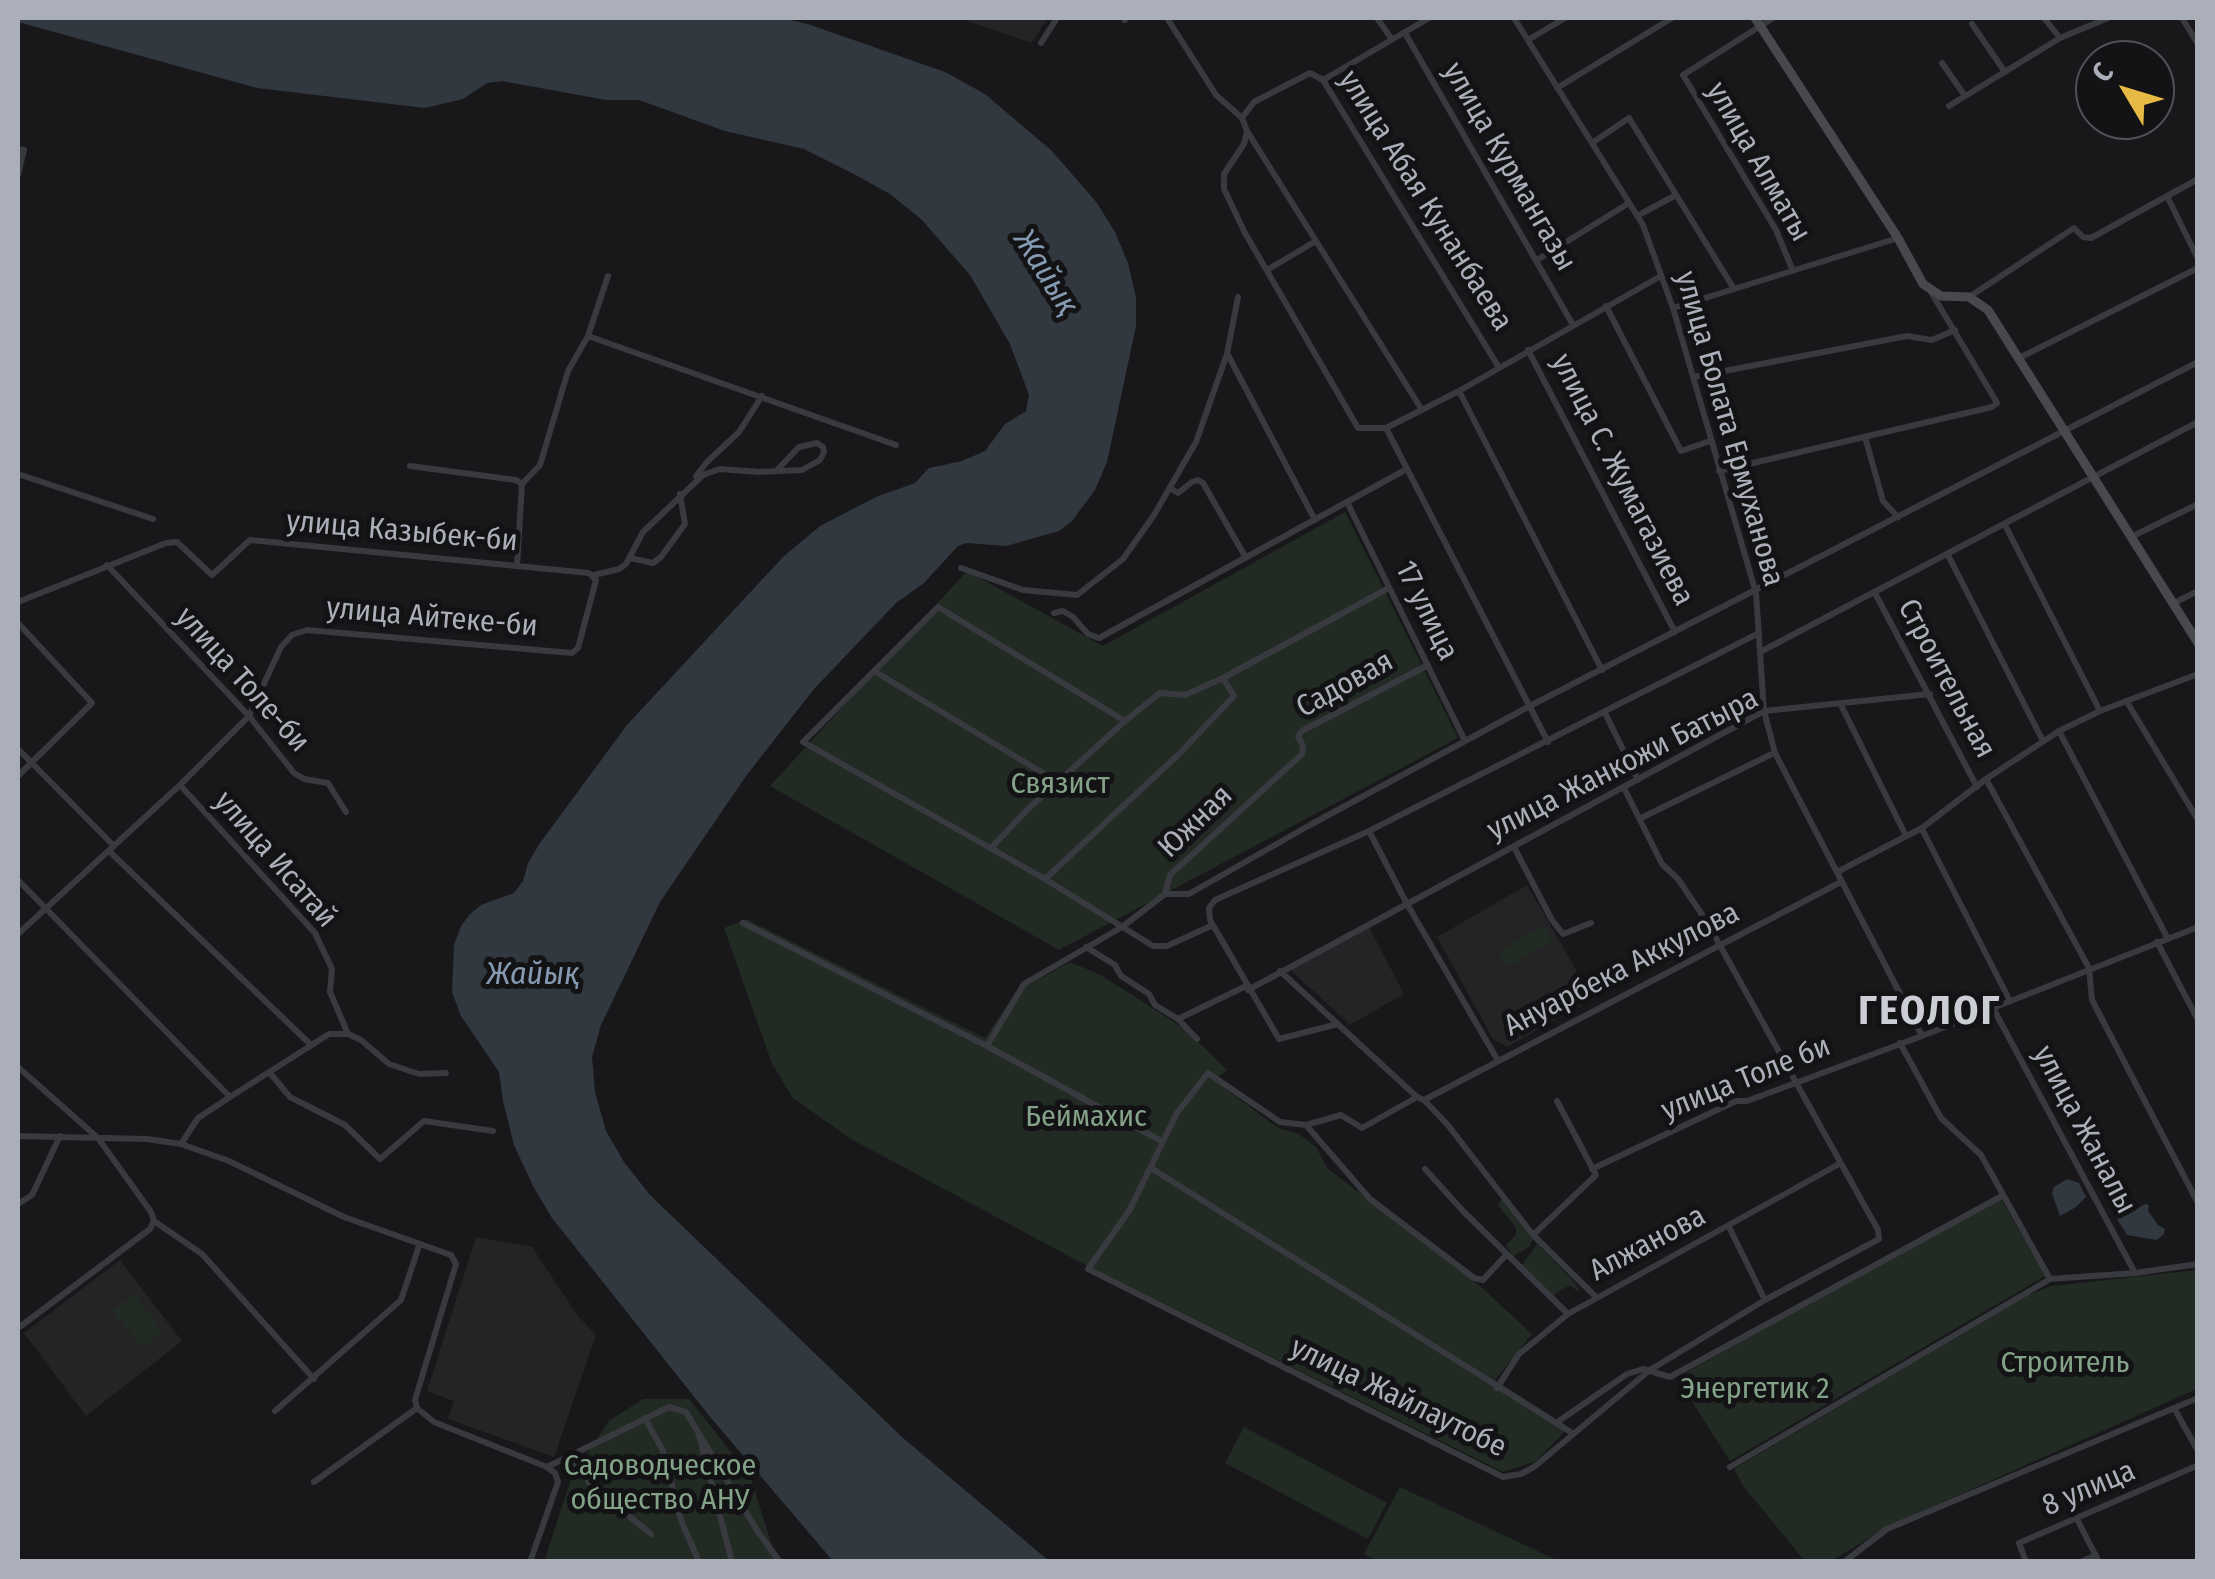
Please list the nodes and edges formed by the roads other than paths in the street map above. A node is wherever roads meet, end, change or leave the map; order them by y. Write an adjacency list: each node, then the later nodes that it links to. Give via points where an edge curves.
1 (1057, 18): 19 (street)
2 (1168, 18): 27 (street, via 1216,95)
3 (1376, 18): 16 (street)
4 (1429, 18): 15 (street)
5 (1514, 18): 18 (street, улица Болата Ермуханова)
6 (1565, 18): 18 (street)
7 (1672, 18): 24 (street)
8 (1773, 18): 13 (street)
9 (2044, 18): 17 (street)
10 (2108, 18): 12 (street)
11 (2182, 18): 20 (street)
12 (2096, 20): 17 (street)
13 (1756, 21): 37 (street); 43 (street, улица Алматы, via 1683,75 1776,230)
14 (1972, 24): 22 (street)
15 (1406, 33): 16 (street); 40 (street, улица Курмангазы)
16 (1390, 38): 23 (street)
17 (2060, 38): 22 (street)
18 (1528, 40): 24 (street, улица Болата Ермуханова)
19 (1041, 43)
20 (2198, 44)
21 (1942, 62): 25 (street)
22 (2005, 72): 25 (street)
23 (1323, 80): 27 (street, улица Абая Кунанбаева, via 1310,73 1254,102); 61 (street, улица Абая Кунанбаева)
24 (1557, 88): 29 (street, улица Болата Ермуханова)
25 (1965, 96): 26 (street)
26 (1949, 106)
27 (1242, 118): 28 (street)
28 (1248, 131): 38 (street); 42 (street, via 1224,174 1224,189)
29 (1592, 143): 33 (street, via 1629,118); 35 (street, улица Болата Ермуханова)
30 (21, 150): 31 (street)
31 (18, 175)
32 (2198, 179): 34 (street)
33 (1676, 195): 36 (street); 47 (street)
34 (2167, 196): 39 (street); 46 (street, via 2091,238 2074,228)
35 (1629, 204): 36 (street, улица Болата Ермуханова); 40 (street)
36 (1637, 216): 45 (street, улица Болата Ермуханова)
37 (1898, 238): 43 (street); 48 (street)
38 (1316, 242): 42 (street); 65 (street)
39 (2198, 259)
40 (1536, 260): 54 (street, улица Курмангазы)
41 (2198, 268): 59 (street)
42 (1267, 270): 67 (street, via 1358,428)
43 (1793, 271): 47 (street)
44 (608, 276): 56 (street)
45 (1661, 276): 51 (street); 52 (street, улица Болата Ермуханова)
46 (1987, 285): 50 (street); 53 (street)
47 (1734, 289): 52 (street)
48 (1931, 292): 50 (street); 55 (street)
49 (1238, 297): 58 (street)
50 (1969, 297): 53 (street)
51 (1606, 306): 54 (street); 70 (street, via 1680,451)
52 (1673, 308): 62 (street, улица Болата Ермуханова)
53 (1988, 310): 59 (street)
54 (1574, 324): 57 (street)
55 (1954, 330): 62 (street, via 1932,340 1906,336); 69 (street, via 1996,403)
56 (588, 336): 64 (street); 79 (street, via 572,361 540,465)
57 (1528, 350): 61 (street); 104 (street, улица С. Жумагазиева)
58 (1228, 354): 80 (street, via 1202,429); 86 (street)
59 (2019, 358): 68 (street)
60 (2198, 362): 68 (street)
61 (1498, 366): 63 (street)
62 (1693, 377): 70 (street, улица Болата Ермуханова)
63 (1459, 391): 65 (street); 109 (street)
64 (762, 396): 71 (street); 78 (street, via 739,432)
65 (1422, 410): 67 (street)
66 (2198, 422): 77 (street)
67 (1386, 428): 74 (street)
68 (2064, 432): 77 (street); 84 (street)
69 (1865, 437): 75 (street); 84 (street, via 1883,501)
70 (1711, 441): 75 (street, улица Болата Ермуханова)
71 (896, 446)
72 (410, 466): 79 (street)
73 (778, 469): 73 (street, via 799,447 822,447 816,464); 78 (street, via 720,469)
74 (1407, 469): 82 (street); 116 (street)
75 (1719, 471): 97 (street, улица Болата Ермуханова)
76 (18, 474): 85 (street)
77 (2092, 478): 87 (street); 88 (street)
78 (692, 481): 81 (street)
79 (522, 484): 93 (street)
80 (1170, 488): 91 (street, via 1178,493 1202,483); 94 (street, via 1123,559 1077,595 1023,590)
81 (680, 494): 90 (street, via 643,532); 90 (street, via 685,524 661,558)
82 (1347, 502): 86 (street); 96 (street, 17 улица)
83 (2198, 504): 88 (street)
84 (1898, 517): 97 (street)
85 (154, 520)
86 (1315, 520): 91 (street)
87 (2005, 524): 89 (street); 118 (street)
88 (2131, 538): 101 (street)
89 (1948, 555): 99 (street); 125 (street, Строительная)
90 (630, 558): 95 (street, via 619,569)
91 (1246, 558): 102 (street, via 1099,638 1064,612)
92 (107, 565): 93 (street, улица Казыбек-би, via 177,542 212,575 250,540); 100 (street); 120 (street, улица Толе-би)
93 (517, 566): 95 (street, улица Казыбек-би)
94 (961, 568)
95 (591, 574): 120 (street, улица Айтеке-би, via 596,580 576,652 307,630 281,646)
96 (1389, 588): 108 (street, 17 улица); 112 (street)
97 (1755, 589): 104 (street); 105 (street, улица Болата Ермуханова)
98 (2198, 591): 101 (street)
99 (1875, 593): 107 (street); 113 (street, Строительная)
100 (18, 602)
101 (2174, 603): 106 (street)
102 (1054, 613)
103 (18, 623): 129 (street, via 92,703)
104 (1675, 632): 109 (street)
105 (1759, 633): 107 (street, улица Болата Ермуханова); 119 (street, улица Жанкожи Батыра)
106 (2198, 643)
107 (1760, 652): 117 (street, улица Болата Ермуханова)
108 (1428, 665): 123 (street, 17 улица); 127 (street, Садовая, via 1302,731)
109 (1602, 670): 116 (street)
110 (874, 671): 121 (street, via 938,608); 134 (street); 145 (street, via 803,742)
111 (2198, 674): 114 (street)
112 (1223, 678): 121 (street, via 1185,695 1160,693); 147 (street, via 1234,696)
113 (1930, 694): 115 (street, улица Жанкожи Батыра); 135 (street, Строительная)
114 (2127, 702): 118 (street); 139 (street)
115 (1840, 703): 117 (street, улица Жанкожи Батыра); 142 (street)
116 (1528, 707): 123 (street); 124 (street)
117 (1764, 710): 128 (street, улица Болата Ермуханова); 131 (street, улица Жанкожи Батыра)
118 (2100, 711): 122 (street)
119 (1605, 713): 124 (street, улица Жанкожи Батыра); 131 (street)
120 (250, 716): 133 (street); 137 (street, улица Толе-би, via 294,773 328,783)
121 (1125, 721): 134 (street)
122 (2059, 731): 125 (street); 159 (street)
123 (1464, 741): 150 (street, via 1188,894)
124 (1548, 742): 141 (street, улица Жанкожи Батыра)
125 (2043, 742): 132 (street)
126 (18, 749): 129 (street)
127 (1304, 750): 150 (street, Южная, via 1170,874)
128 (1775, 753): 138 (street); 146 (street, улица Болата Ермуханова)
129 (32, 763): 130 (street); 144 (street)
130 (18, 776)
131 (1638, 780): 136 (street, улица Жанкожи Батыра)
132 (1986, 780): 135 (street); 163 (street, Строительная)
133 (180, 784): 144 (street); 171 (street, улица Исатай, via 314,933 332,969 330,992)
134 (1056, 785): 145 (street)
135 (1977, 786): 140 (street)
136 (1624, 788): 138 (street); 143 (street, улица Жанкожи Батыра)
137 (346, 812)
138 (1640, 818): 161 (street, via 1662,864)
139 (2198, 820)
140 (1922, 828): 142 (street); 166 (street)
141 (1369, 831): 151 (street); 153 (street, улица Жанкожи Батыра, via 1216,900 1209,908)
142 (1906, 836): 146 (street)
143 (1514, 846): 151 (street, улица Жанкожи Батыра); 154 (street, via 1560,931 1568,934)
144 (111, 848): 152 (street); 175 (street)
145 (991, 848): 147 (street)
146 (1836, 872): 149 (street, улица Болата Ермуханова)
147 (1045, 879): 156 (street)
148 (18, 880): 152 (street)
149 (1841, 882): 161 (street, Ануарбека Аккулова); 172 (street, улица Болата Ермуханова)
150 (1165, 894): 156 (street, Южная)
151 (1407, 904): 164 (street, улица Жанкожи Батыра); 177 (street)
152 (44, 907): 158 (street); 182 (street)
153 (1212, 922): 156 (street, via 1160,948); 165 (street)
154 (1592, 922)
155 (743, 923): 176 (street)
156 (1122, 927): 162 (street, Южная)
157 (2198, 927): 159 (street, улица Толе би)
158 (18, 934)
159 (2168, 939): 160 (street, улица Толе би)
160 (2157, 942): 163 (street, улица Толе би); 169 (street)
161 (1720, 945): 177 (street, Ануарбека Аккулова); 181 (street)
162 (1086, 946): 168 (street); 176 (street, Южная, via 1024,984)
163 (2089, 968): 166 (street, улица Толе би); 197 (street, via 2092,1000)
164 (1280, 971): 165 (street, улица Жанкожи Батыра); 170 (street)
165 (1247, 988): 168 (street, улица Жанкожи Батыра); 170 (street, via 1279,1040)
166 (2010, 1001): 167 (street, улица Толе би)
167 (1994, 1008): 172 (street, улица Толе би); 205 (street, улица Жаналы)
168 (1178, 1019): 173 (street)
169 (2198, 1020)
170 (1338, 1024): 183 (street)
171 (348, 1034): 175 (street, via 330,1034); 180 (street, via 389,1064 418,1074)
172 (1922, 1036): 174 (street, улица Толе би)
173 (1197, 1039)
174 (1900, 1043): 181 (street, улица Толе би); 196 (street, via 1941,1118 1981,1155)
175 (312, 1045): 179 (street)
176 (988, 1046): 190 (street)
177 (1498, 1060): 183 (street, Ануарбека Аккулова)
178 (18, 1068): 189 (street)
179 (270, 1072): 182 (street); 186 (street, via 290,1097 336,1119 380,1159 424,1121)
180 (446, 1072)
181 (1796, 1082): 192 (street); 195 (street, улица Толе би, via 1736,1102)
182 (230, 1097): 191 (street, via 198,1118)
183 (1420, 1099): 185 (street, Ануарбека Аккулова, via 1362,1128 1340,1115); 201 (street)
184 (1556, 1101): 195 (street)
185 (1306, 1124): 190 (street, via 1280,1122 1208,1074); 203 (street, via 1370,1199 1474,1278 1483,1280)
186 (493, 1132)
187 (18, 1136): 188 (street)
188 (60, 1136): 189 (street); 198 (street, via 32,1196)
189 (98, 1138): 191 (street); 199 (street)
190 (1162, 1142): 193 (street)
191 (181, 1144): 202 (street)
192 (1840, 1164): 200 (street, Алжанова); 208 (street, улица Жайлаутобе, via 1878,1239)
193 (1151, 1168): 213 (street); 221 (street, улица Жайлаутобе, via 1088,1269 1503,1478 1534,1467)
194 (1426, 1169): 203 (street)
195 (1592, 1169): 201 (street, via 1596,1174)
196 (2002, 1196): 206 (street); 211 (street, via 1670,1377)
197 (2198, 1203)
198 (18, 1204)
199 (154, 1221): 210 (street); 212 (street, via 202,1254)
200 (1729, 1227): 207 (street, Алжанова); 208 (street)
201 (1533, 1235): 207 (street)
202 (419, 1246): 212 (street, via 402,1300); 215 (street, via 452,1255 456,1264)
203 (1506, 1254): 209 (street)
204 (2198, 1264): 205 (street)
205 (2136, 1273): 206 (street)
206 (2050, 1279): 226 (street)
207 (1596, 1297): 209 (street, Алжанова)
208 (1765, 1300): 211 (street, улица Жайлаутобе)
209 (1568, 1314): 213 (street, Алжанова, via 1519,1354)
210 (22, 1326)
211 (1650, 1370): 219 (street, via 1627,1374); 221 (street, улица Жайлаутобе)
212 (314, 1379): 217 (street)
213 (1497, 1388): 219 (street)
214 (2198, 1398): 216 (street)
215 (417, 1408): 224 (street, via 434,1422); 227 (street)
216 (2174, 1408): 222 (street); 235 (street, via 1887,1529)
217 (274, 1411)
218 (645, 1418): 220 (street, via 668,1407 686,1412); 223 (street); 232 (street, via 663,1451)
219 (1556, 1423): 221 (street)
220 (696, 1425): 233 (street); 234 (street)
221 (1572, 1432)
222 (2198, 1451)
223 (567, 1458): 224 (street); 229 (street)
224 (546, 1467): 231 (street, via 558,1482)
225 (2194, 1467): 228 (street, 8 улица)
226 (1730, 1468)
227 (314, 1482)
228 (2078, 1518): 230 (street); 236 (street, 8 улица, via 2020,1542)
229 (652, 1534)
230 (2097, 1558): 237 (street)
231 (530, 1562)
232 (699, 1562)
233 (732, 1562)
234 (780, 1562)
235 (1844, 1562)
236 (2026, 1562)
237 (2081, 1562)

